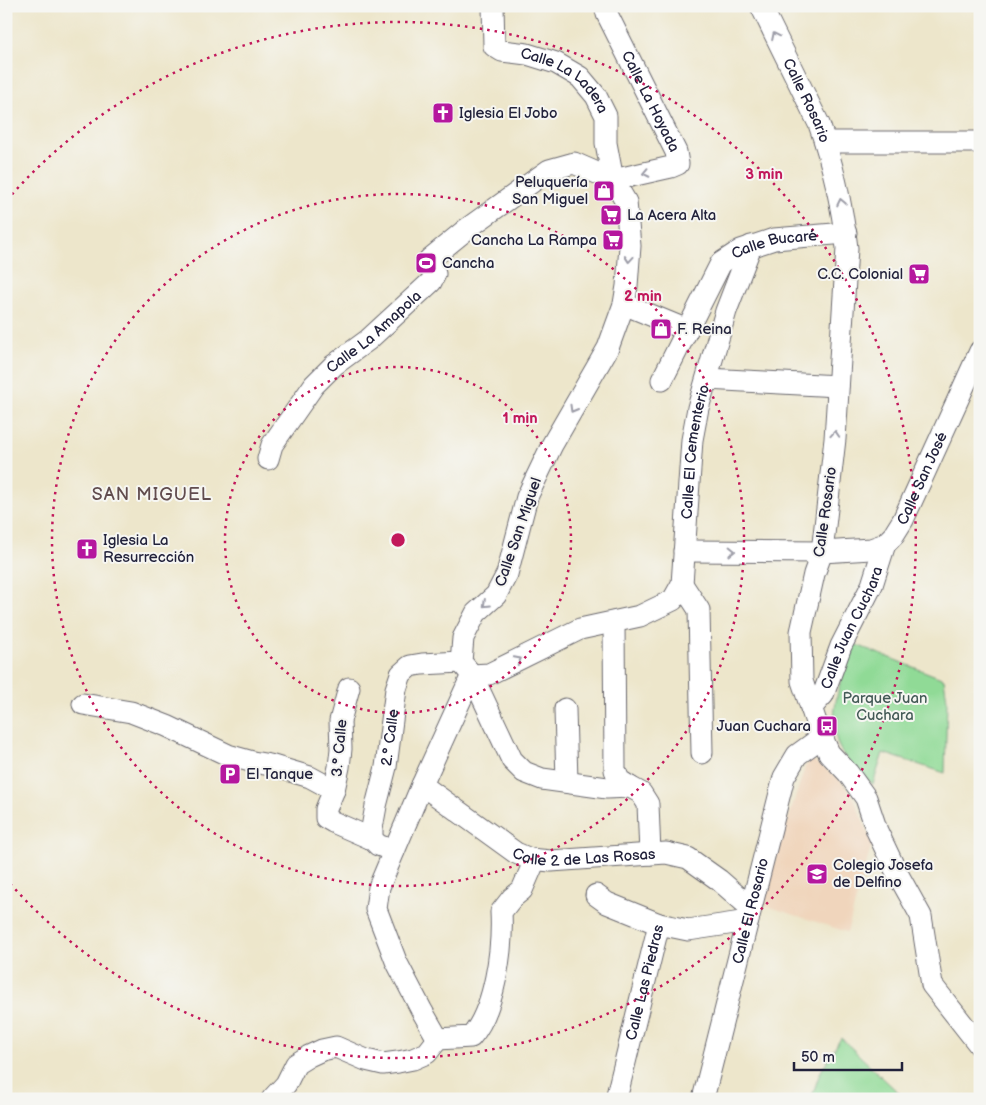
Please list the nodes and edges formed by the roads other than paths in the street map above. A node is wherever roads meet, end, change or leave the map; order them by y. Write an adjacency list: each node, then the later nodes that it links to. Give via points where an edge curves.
1 (492, 6): 6 (street, Calle La Ladera, via 494,46 502,51 556,63 580,77 596,96 606,116 606,143)
2 (605, 6): 6 (street, Calle La Hoyada, one-way to 6, via 676,152 678,164)
3 (761, 6): 4 (street, Calle Rosario, one-way to 3)
4 (825, 142): 5 (street); 7 (street, Calle Rosario, one-way to 4)
5 (980, 142)
6 (612, 180): 9 (street, Calle San Miguel, one-way to 9, via 626,202 630,246); 15 (street, Calle La Amapola, via 574,163 549,170 451,241 430,259 435,274 431,282 314,385 272,445)
7 (846, 233): 8 (street, Calle Bucaré, via 774,239); 14 (street, Calle Rosario)
8 (751, 246): 10 (street, Calle Bucaré, via 721,263); 12 (street, Calle El Cementerio, via 726,311)
9 (624, 304): 10 (street); 21 (street, Calle San Miguel, one-way to 21, via 608,348 552,445 527,497 506,574 496,595 476,613 463,638)
10 (687, 330): 13 (street, Calle Bucaré)
11 (980, 351): 16 (street, Calle San José, via 903,520)
12 (707, 379): 14 (street); 17 (street, Calle El Cementerio, via 692,440)
13 (662, 380)
14 (838, 386): 18 (street, Calle Rosario, one-way to 14)
15 (268, 460)
16 (885, 544): 18 (street, via 872,549); 24 (street, Calle Juan Cuchara, via 872,585 842,646 823,695)
17 (684, 551): 18 (street, one-way to 18); 19 (street, Calle El Cementerio)
18 (822, 552): 24 (street, Calle Rosario, via 801,632 802,681)
19 (682, 584): 20 (street, via 673,600 640,616); 27 (street, via 699,610)
20 (614, 622): 21 (street, one-way to 20, via 489,674 580,629); 30 (street, via 615,770 619,780)
21 (467, 668): 28 (street, via 512,760 524,772 542,779); 29 (street, Calle San Miguel); 32 (street, 2.° Calle, via 422,664 410,666 401,674)
22 (349, 688): 31 (street, 3.° Calle, via 340,721 341,749)
23 (83, 704): 31 (street, via 131,712 228,755 310,777)
24 (811, 708): 26 (street, Calle Rosario)
25 (565, 709): 28 (street)
26 (822, 737): 37 (street, Calle El Rosario, via 798,754 784,776); 40 (street, Calle Rosario, via 829,753 866,798 888,855 921,916 932,985)
27 (702, 753)
28 (567, 782): 30 (street, via 607,788)
29 (422, 785): 33 (street, Calle San Miguel); 35 (street, Calle 2 de Las Rosas, via 516,853)
30 (630, 787): 34 (street, via 641,793 648,804)
31 (334, 790): 32 (street, 3.° Calle, via 326,818)
32 (372, 839): 33 (street)
33 (394, 851): 39 (street, Calle San Miguel, via 379,887 376,909 396,961)
34 (650, 854): 35 (street, Calle 2 de Las Rosas); 37 (street, Calle 2 de Las Rosas, via 666,853 688,858 719,880)
35 (535, 860): 39 (street, via 522,890 501,912 502,938 495,981 479,1028 471,1037)
36 (596, 895): 38 (street, via 606,903)
37 (750, 915): 38 (street, Calle Las Piedras, via 688,930); 43 (street, Calle El Rosario)
38 (659, 924): 42 (street, Calle Las Piedras)
39 (438, 1039): 41 (street, via 427,1053 413,1060 383,1064 336,1047 322,1050 296,1064 286,1084)
40 (980, 1046)
41 (272, 1099)
42 (616, 1099)
43 (703, 1099)

